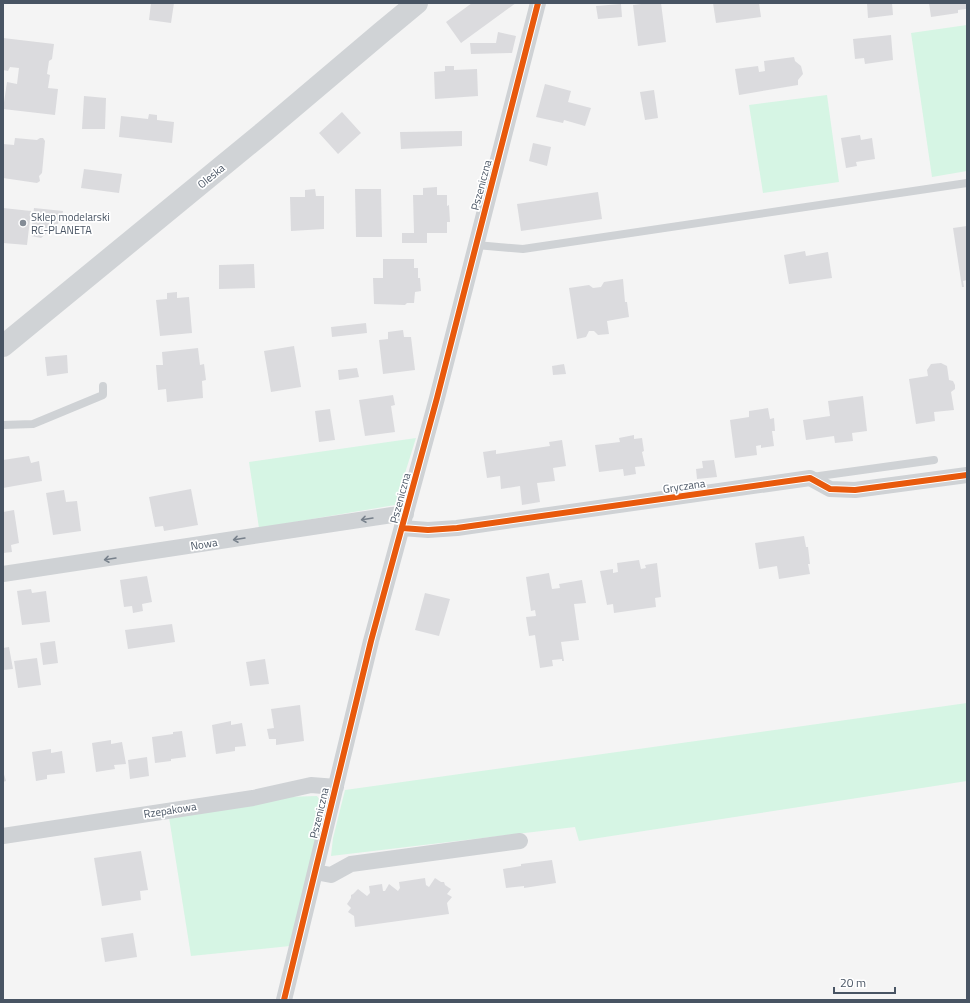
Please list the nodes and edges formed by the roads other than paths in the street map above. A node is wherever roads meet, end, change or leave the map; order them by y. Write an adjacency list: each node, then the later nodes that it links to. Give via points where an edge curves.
1 (417, 3): 5 (main road, Oleska, via 260,136)
2 (538, 3): 4 (street, Pszeniczna)
3 (967, 183): 4 (lane, via 523,249)
4 (476, 245): 11 (street, Pszeniczna)
5 (3, 346)
6 (103, 386): 7 (lane, via 103,395 33,424)
7 (3, 425)
8 (934, 460): 10 (lane)
9 (967, 474): 10 (street, via 855,490 830,489)
10 (810, 478): 11 (street, Gryczana, via 457,528 428,530)
11 (404, 521): 12 (street, Nowa, one-way to 12, via 392,515); 13 (street, Pszeniczna, via 371,641)
12 (3, 574)
13 (336, 787): 14 (street, Rzepakowa, via 311,785 253,798); 16 (street, Pszeniczna)
14 (3, 836)
15 (520, 841): 16 (street, via 351,864 331,875)
16 (315, 872): 17 (street, Pszeniczna)
17 (284, 1000)

